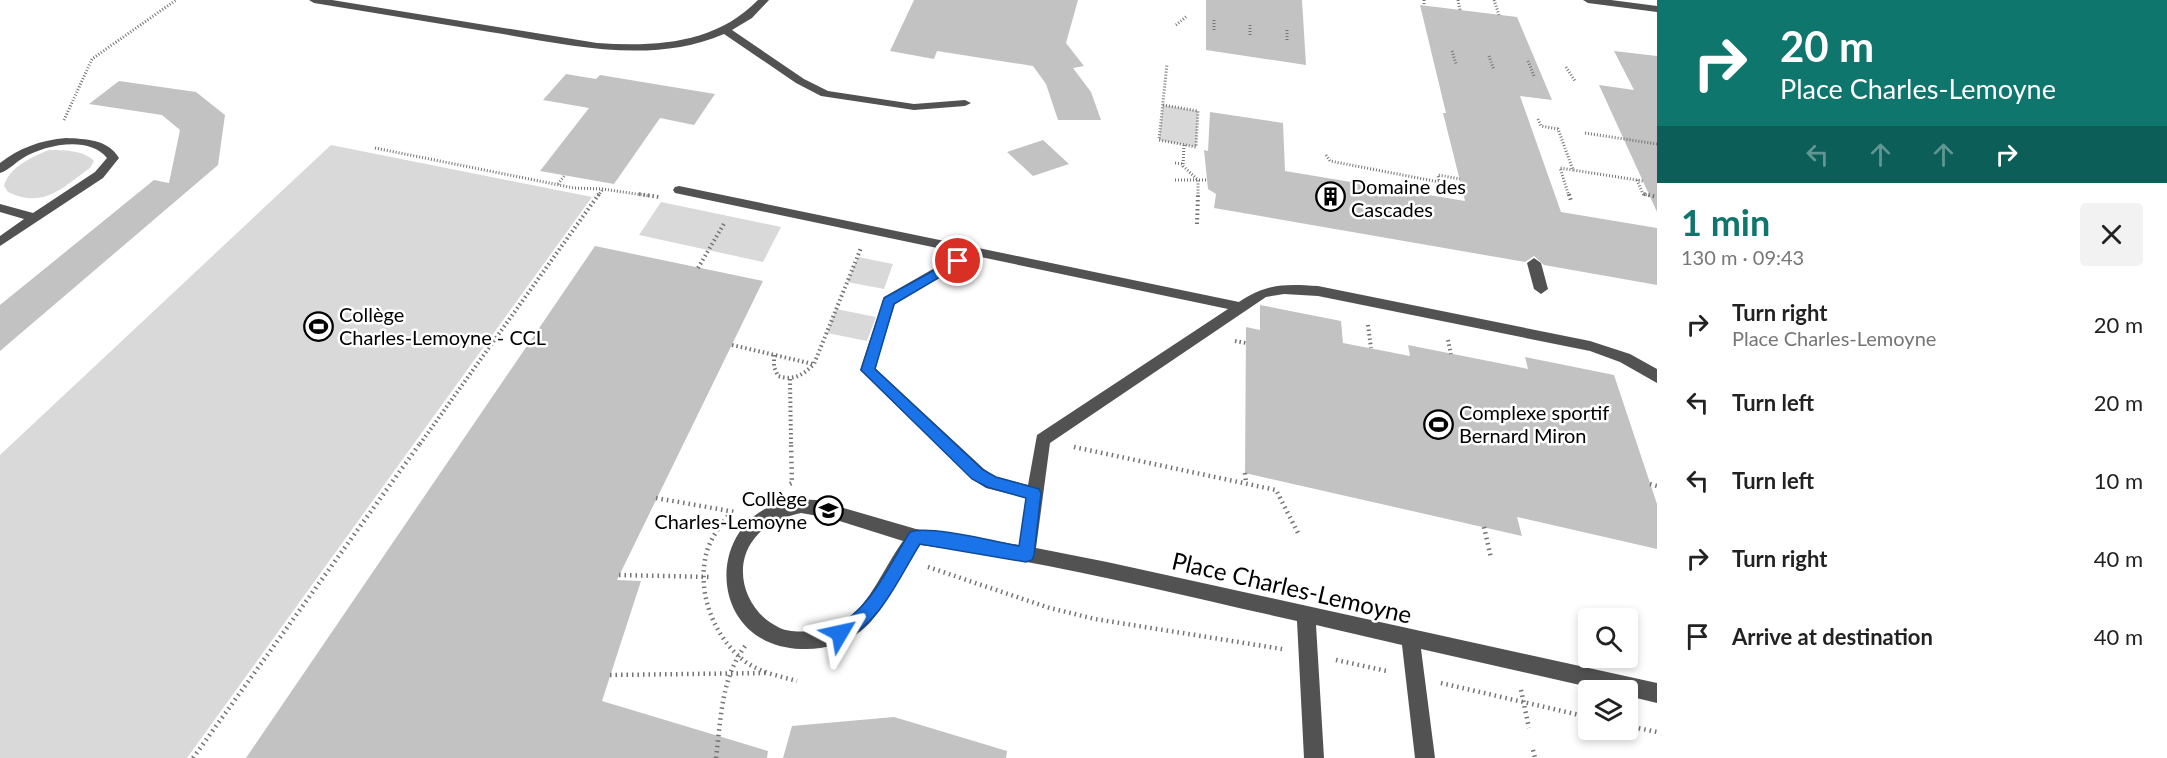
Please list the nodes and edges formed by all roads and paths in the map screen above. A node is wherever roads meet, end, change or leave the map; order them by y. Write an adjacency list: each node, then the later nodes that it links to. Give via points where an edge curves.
1 (176, 0): 33 (path, via 92,59)
2 (314, 0): 16 (street, via 611,47 677,43)
3 (764, 0): 16 (street, via 749,16)
4 (1424, 0): 8 (path)
5 (1458, 0): 10 (path)
6 (1494, 0): 11 (path)
7 (1588, 0): 9 (street)
8 (1424, 6)
9 (1657, 9)
10 (1460, 10)
11 (1499, 15)
12 (1187, 16): 14 (path)
13 (1214, 20): 17 (path)
14 (1176, 25)
15 (1250, 25): 19 (path)
16 (725, 30): 30 (street, via 825,94 914,107)
17 (1214, 30)
18 (1287, 30): 20 (path)
19 (1250, 35)
20 (1287, 41)
21 (1452, 51): 25 (path)
22 (1490, 56): 27 (path)
23 (1528, 61): 28 (path)
24 (1167, 64): 31 (path)
25 (1456, 64)
26 (1566, 66): 29 (path)
27 (1494, 70)
28 (1534, 76)
29 (1575, 81)
30 (964, 103)
31 (1163, 105): 36 (path, via 1159,140); 36 (path, via 1198,111 1196,147)
32 (1538, 119): 42 (path, via 1540,126 1558,129)
33 (62, 124)
34 (1586, 133): 35 (path)
35 (1657, 144)
36 (1184, 145): 40 (path)
37 (375, 148): 50 (path)
38 (1326, 155): 45 (path, via 1330,161 1379,172 1439,182 1437,175)
39 (1175, 163): 40 (path)
40 (1183, 164): 44 (path)
41 (0, 169): 58 (street, via 24,152 52,142 98,145 112,155 110,164 99,175)
42 (1573, 170): 48 (path); 55 (path, via 1560,168)
43 (565, 175): 50 (path)
44 (1196, 178): 46 (path); 47 (path); 59 (path)
45 (1460, 179)
46 (1174, 180)
47 (1207, 180)
48 (1637, 180): 49 (path); 53 (path, via 1644,194)
49 (1643, 181)
50 (558, 184): 51 (path)
51 (603, 189): 54 (path); 105 (path)
52 (679, 190): 62 (street)
53 (1657, 196)
54 (663, 198)
55 (1571, 201)
56 (0, 208): 58 (street)
57 (728, 216): 64 (path)
58 (34, 218): 61 (street)
59 (1197, 224)
60 (865, 238): 71 (path)
61 (0, 242)
62 (975, 252): 66 (street); 78 (street, via 888,301 867,370 978,474 992,483)
63 (1534, 263): 65 (street)
64 (698, 268)
65 (1541, 289)
66 (1241, 307): 72 (street, via 1271,290 1318,291 1615,352); 78 (street, via 1043,440)
67 (1368, 320): 69 (path)
68 (732, 345): 70 (path)
69 (1371, 348)
70 (774, 355): 71 (path); 71 (path, via 778,376 785,378 804,375)
71 (814, 364)
72 (1657, 377)
73 (1071, 446): 75 (path)
74 (1245, 473): 75 (path)
75 (1246, 483): 82 (path, via 1276,490)
76 (1650, 484): 77 (path)
77 (1657, 486)
78 (1034, 493): 84 (street)
79 (656, 498): 80 (path)
80 (733, 511)
81 (1484, 527): 86 (path)
82 (1298, 533)
83 (916, 537): 84 (street, Place Charles-Lemoyne); 85 (street, Place Charles-Lemoyne); 85 (street, Place Charles-Lemoyne, via 823,507 801,506 761,521 746,535 736,554 732,577 738,600 753,621 774,635 800,641 828,639 852,627 871,609)
84 (1026, 555): 89 (street, Place Charles-Lemoyne)
85 (901, 558): 91 (path, via 1050,608 1095,619)
86 (1491, 558)
87 (619, 575): 88 (path)
88 (702, 578)
89 (1306, 616): 90 (street, Place Charles-Lemoyne); 91 (street)
90 (1410, 638): 95 (street); 98 (street, Place Charles-Lemoyne)
91 (1308, 653): 95 (path); 107 (street)
92 (737, 654): 93 (path)
93 (729, 674): 94 (path); 96 (path, via 769,673); 106 (path)
94 (610, 675)
95 (1414, 677): 99 (path); 108 (street)
96 (797, 681)
97 (1520, 683): 99 (path)
98 (1657, 693)
99 (1523, 703): 100 (path); 101 (path)
100 (1578, 715)
101 (1529, 728)
102 (1638, 728): 103 (path)
103 (1657, 732)
104 (1533, 750): 109 (path)
105 (193, 758)
106 (716, 758)
107 (1314, 758)
108 (1425, 758)
109 (1535, 758)

